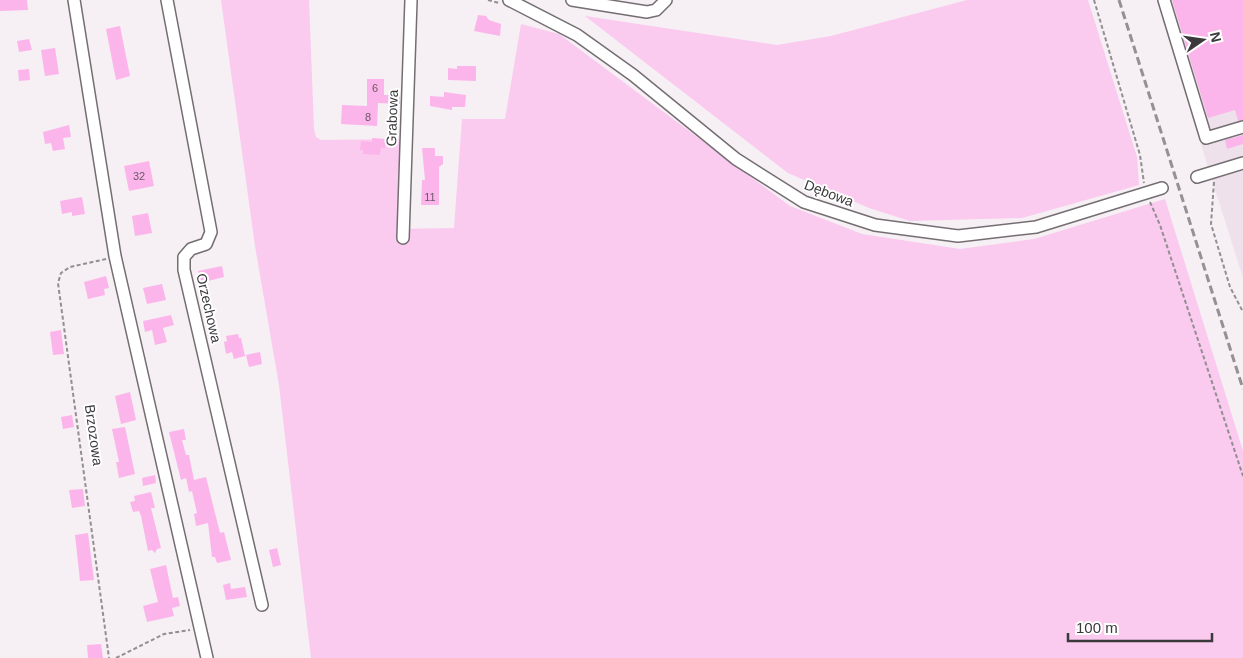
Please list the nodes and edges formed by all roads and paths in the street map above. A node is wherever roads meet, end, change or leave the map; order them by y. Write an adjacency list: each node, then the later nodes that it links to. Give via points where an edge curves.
1 (74, 0): 16 (street)
2 (167, 0): 19 (street, Orzechowa, via 211,232 206,244 192,249 184,257 184,270)
3 (411, 0): 15 (street, Grabowa)
4 (509, 0): 14 (street, Dębowa, via 577,35 736,158 804,202 875,226 958,236 1036,226)
5 (572, 0): 6 (street, via 647,12 656,10)
6 (666, 0)
7 (1094, 0): 14 (path, via 1140,156)
8 (1164, 0): 9 (street, via 1206,138)
9 (1243, 127)
10 (1243, 163): 11 (street)
11 (1214, 172): 12 (street); 17 (path, via 1210,224 1230,287)
12 (1197, 177)
13 (1162, 188): 14 (street, Dębowa)
14 (1146, 193): 18 (path, via 1160,225)
15 (403, 238)
16 (115, 256): 20 (street); 21 (path, Brzozowa, via 70,267 61,273 58,283)
17 (1243, 312)
18 (1243, 476)
19 (262, 606)
20 (200, 629): 22 (path, via 164,634); 23 (street)
21 (109, 658)
22 (116, 658)
23 (207, 658)

